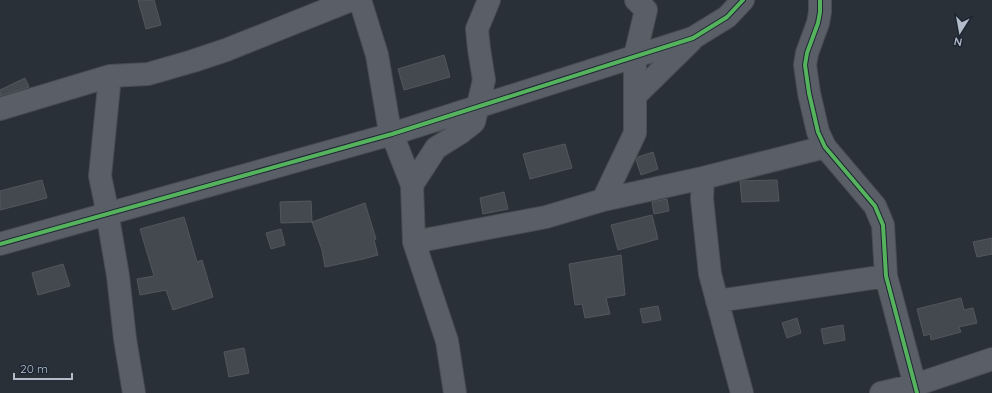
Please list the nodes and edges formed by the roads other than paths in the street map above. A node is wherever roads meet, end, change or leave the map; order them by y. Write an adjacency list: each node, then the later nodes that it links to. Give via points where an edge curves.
1 (350, 0): 9 (street, via 226,50 148,74)
2 (360, 0): 13 (street, via 378,55)
3 (490, 0): 11 (street, via 477,29 484,80)
4 (636, 0): 8 (street, via 646,10)
5 (743, 0): 7 (street, via 727,17)
6 (820, 0): 14 (street, via 818,23 805,65 818,132)
7 (693, 38): 8 (street); 10 (street)
8 (635, 56): 10 (street); 11 (street)
9 (110, 76): 12 (street); 18 (street, via 100,176)
10 (634, 96): 17 (street, via 634,133)
11 (478, 106): 13 (street); 16 (street, via 474,122 436,148)
12 (0, 109)
13 (392, 134): 16 (street); 18 (street)
14 (824, 147): 15 (street); 21 (street, via 875,206 883,225)
15 (703, 178): 17 (street); 22 (street, via 702,199 710,274)
16 (412, 185): 19 (street)
17 (603, 200): 19 (street, via 546,217)
18 (107, 214): 20 (street); 25 (street)
19 (414, 242): 26 (street, via 447,341)
20 (0, 244)
21 (886, 276): 22 (street); 24 (street)
22 (717, 301): 27 (street)
23 (992, 360): 24 (street)
24 (916, 389): 28 (street)
25 (134, 393)
26 (455, 393)
27 (742, 393)
28 (881, 393)

